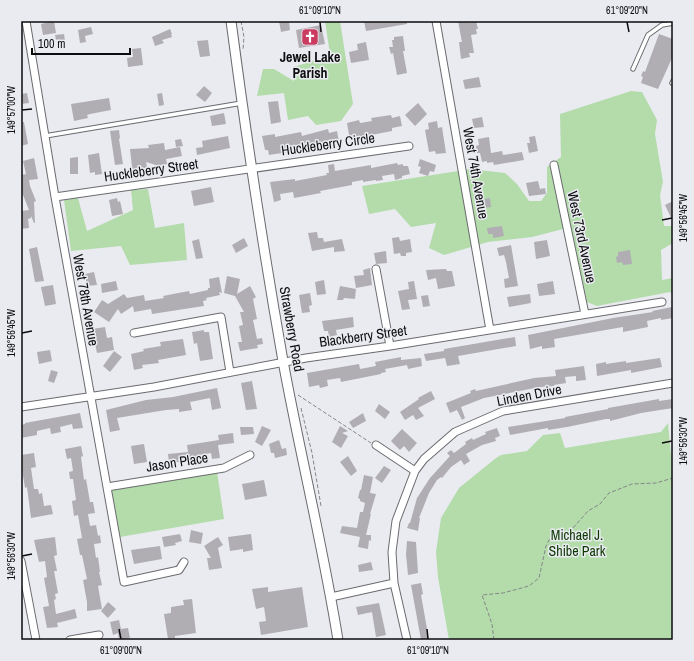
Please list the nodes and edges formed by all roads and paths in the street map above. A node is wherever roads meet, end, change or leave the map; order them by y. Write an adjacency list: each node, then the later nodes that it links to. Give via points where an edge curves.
1 (26, 21): 9 (street, West 78th Avenue)
2 (231, 21): 8 (street, Strawberry Road)
3 (241, 21): 6 (path)
4 (436, 21): 19 (street, West 74th Avenue)
5 (673, 23): 7 (lane, via 662,25 648,35)
6 (243, 53)
7 (633, 70)
8 (242, 103): 9 (lane); 12 (street, Strawberry Road)
9 (44, 136): 13 (street, West 78th Avenue)
10 (409, 146): 12 (street, Huckleberry Circle)
11 (554, 165): 17 (street, West 73rd Avenue)
12 (251, 168): 13 (street, Huckleberry Street); 22 (street, Strawberry Road)
13 (55, 197): 26 (street, West 78th Avenue)
14 (376, 269): 21 (street)
15 (662, 302): 17 (street, Blackberry Street)
16 (282, 306): 18 (path)
17 (585, 314): 19 (street, Blackberry Street)
18 (285, 325)
19 (490, 330): 21 (street, Blackberry Street)
20 (134, 333): 23 (street, via 221,317)
21 (390, 346): 22 (street, Blackberry Street)
22 (283, 362): 23 (street, Blackberry Street); 38 (street, Strawberry Road)
23 (230, 372): 26 (street, Blackberry Street)
24 (673, 383): 31 (street, Linden Drive, via 503,411 455,432 424,459)
25 (297, 394): 29 (path)
26 (90, 397): 28 (street, Blackberry Street); 33 (street, West 78th Avenue)
27 (299, 402): 34 (path)
28 (21, 407)
29 (376, 445): 31 (street)
30 (250, 455): 33 (street, Jason Place, via 224,468)
31 (415, 471): 37 (street, Linden Drive, via 396,521 392,552)
32 (673, 478): 44 (path, via 656,483 632,484 609,493 573,528 549,540 539,578 529,586 482,595 492,624)
33 (106, 487): 36 (street, West 78th Avenue, via 124,582 179,570)
34 (321, 506)
35 (21, 561): 40 (street)
36 (184, 562)
37 (394, 583): 38 (street); 43 (street, Linden Drive)
38 (331, 597): 42 (street, Strawberry Road)
39 (99, 635): 41 (street)
40 (36, 640)
41 (70, 640)
42 (338, 640)
43 (406, 640)
44 (494, 640)

